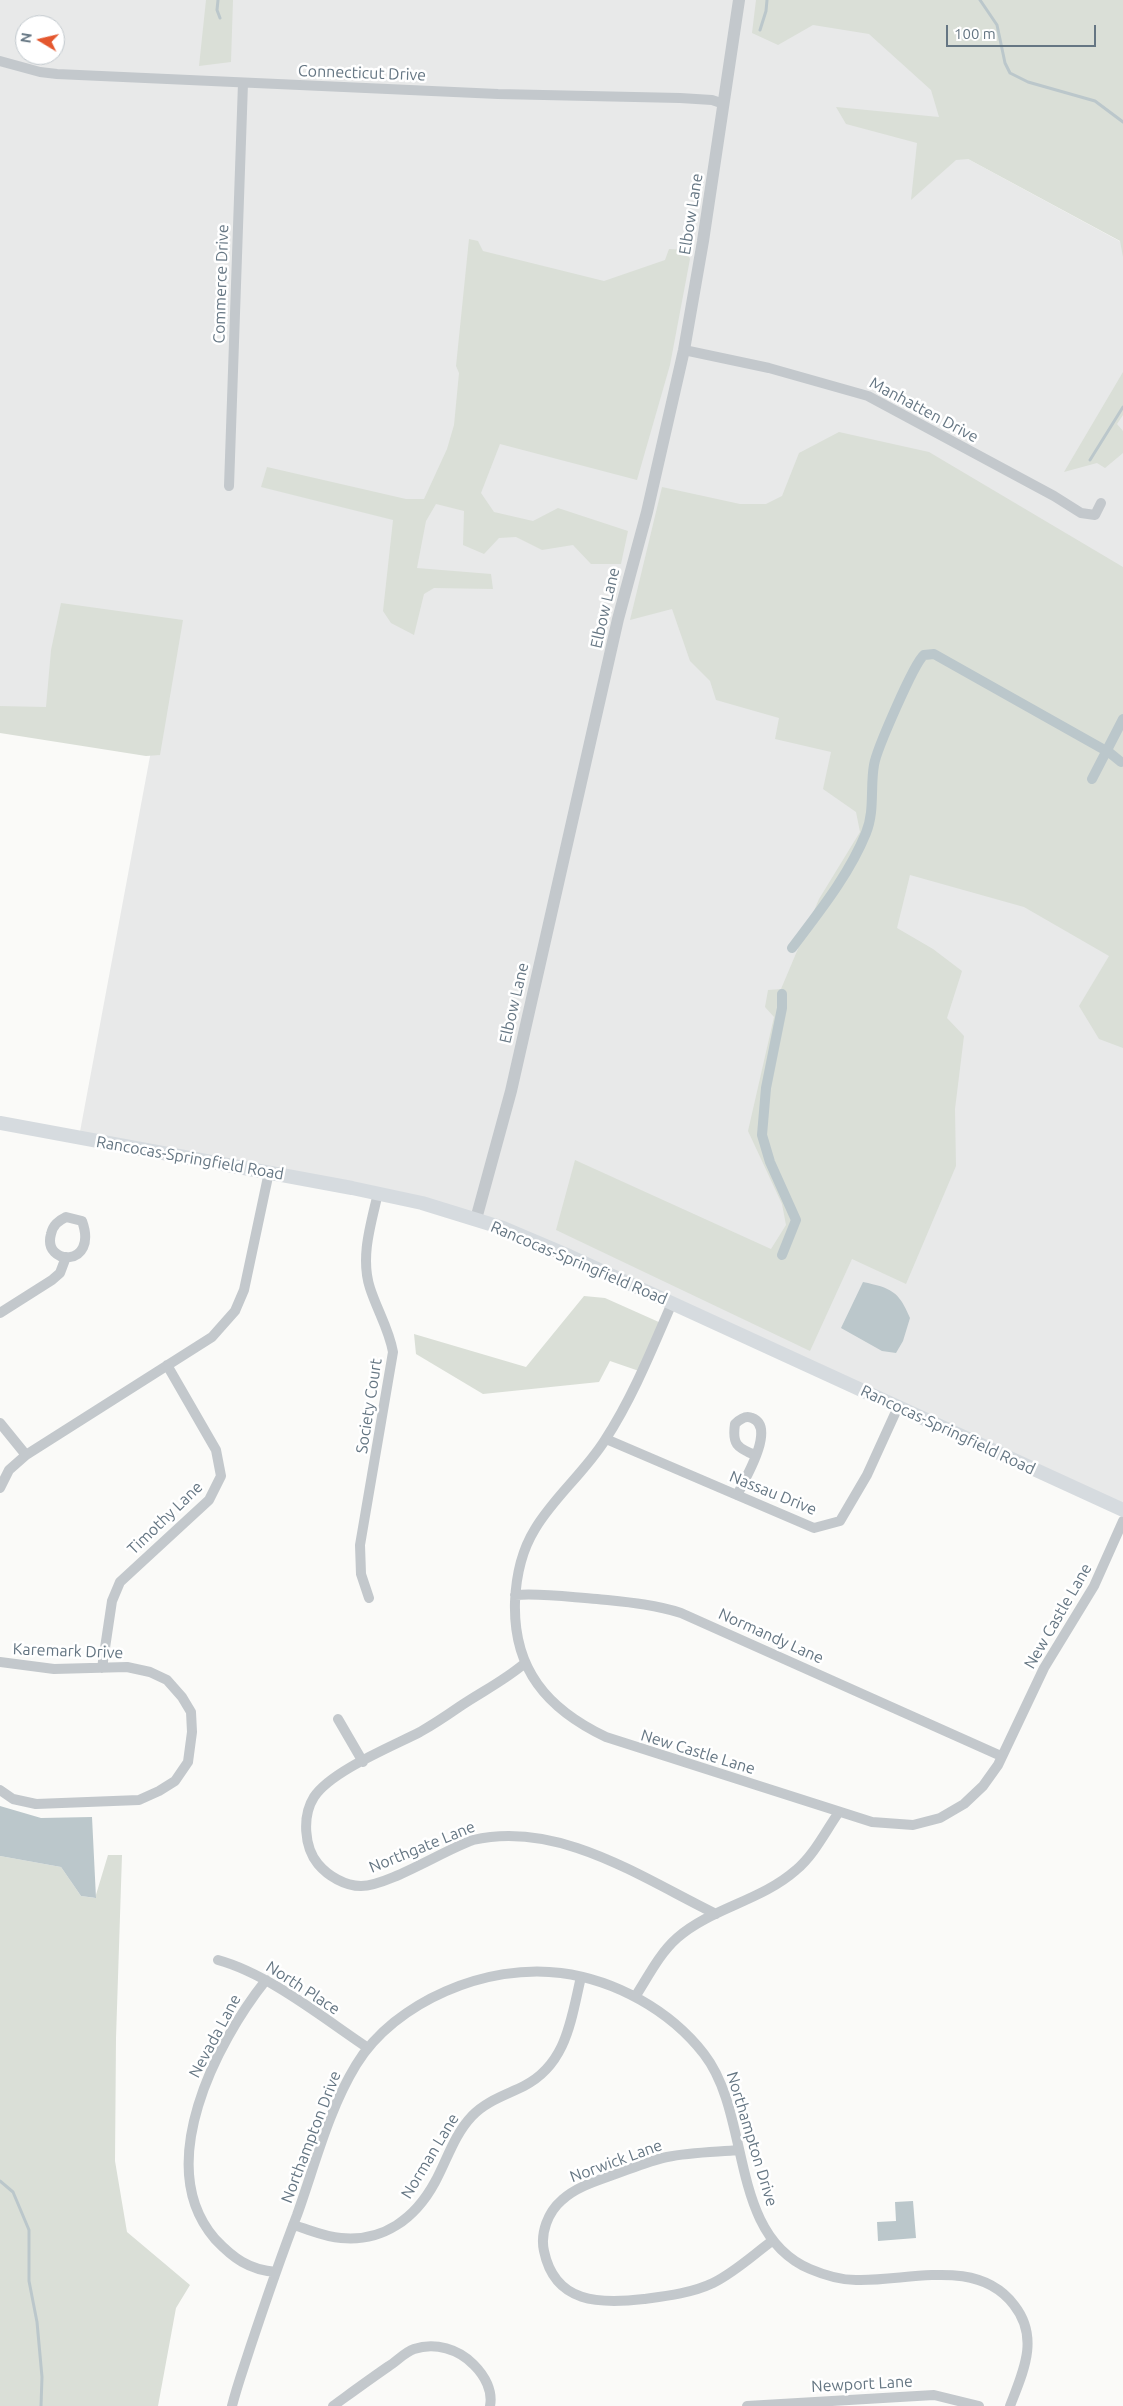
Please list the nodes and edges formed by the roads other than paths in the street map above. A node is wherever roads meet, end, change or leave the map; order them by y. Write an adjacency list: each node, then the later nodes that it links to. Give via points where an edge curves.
1 (739, 0): 4 (street, Elbow Lane)
2 (0, 61): 3 (street, Connecticut Drive, via 57,74)
3 (243, 83): 4 (street, Connecticut Drive, via 672,98); 6 (street, Commerce Drive)
4 (724, 104): 5 (street, Elbow Lane)
5 (684, 350): 7 (street, Manhatten Drive, via 795,374 868,396 1081,513 1094,515); 11 (street, Elbow Lane, via 647,512 618,619 511,1091)
6 (229, 486)
7 (1101, 503)
8 (0, 1123): 9 (main road, Rancocas-Springfield Road)
9 (268, 1172): 10 (main road, Rancocas-Springfield Road); 15 (street, via 244,1290 235,1311 212,1337)
10 (378, 1193): 11 (main road, Rancocas-Springfield Road); 26 (street, Society Court, via 368,1236 367,1277 388,1329 393,1352 360,1545 361,1574)
11 (476, 1219): 13 (main road, Rancocas-Springfield Road, via 569,1256)
12 (66, 1257): 14 (street, via 60,1273 52,1280)
13 (672, 1303): 16 (main road, Rancocas-Springfield Road); 18 (street, New Castle Lane)
14 (0, 1314)
15 (167, 1365): 19 (street); 29 (street, Timothy Lane, via 216,1450 221,1476 209,1500 120,1582 112,1601)
16 (898, 1407): 22 (street, Nassau Drive, via 867,1475 840,1521 814,1528); 23 (main road, Rancocas-Springfield Road)
17 (0, 1423): 19 (street)
18 (606, 1439): 22 (street, Nassau Drive); 25 (street, New Castle Lane, via 535,1528 523,1556)
19 (26, 1455): 21 (street, via 9,1470)
20 (755, 1455): 22 (street)
21 (0, 1488)
22 (737, 1495)
23 (1123, 1510)
24 (1123, 1521): 31 (street, New Castle Lane, via 1094,1586 1044,1668)
25 (515, 1595): 28 (street, New Castle Lane, via 516,1628); 31 (street, Normandy Lane, via 612,1600 681,1613)
26 (369, 1598)
27 (0, 1662): 29 (street, Karemark Drive, via 54,1668)
28 (525, 1663): 32 (street, Northgate Lane, via 431,1726); 34 (street, New Castle Lane, via 536,1682 556,1704 579,1723 606,1738)
29 (102, 1668): 33 (street, Karemark Drive, via 127,1667 150,1672 167,1680 182,1697 191,1712 192,1732 188,1762 175,1781 139,1800 81,1803 36,1804 13,1799)
30 (338, 1719): 32 (street)
31 (1001, 1756): 34 (street, New Castle Lane, via 974,1796 940,1818 920,1824 899,1825 872,1822)
32 (363, 1762): 35 (street, Northgate Lane, via 336,1777 315,1796 307,1821 306,1838 312,1855 324,1870 342,1881 363,1886 383,1881 461,1844 485,1837 535,1838 595,1854)
33 (0, 1790)
34 (839, 1812): 35 (street, via 808,1858 794,1872 754,1897)
35 (716, 1914): 39 (street, via 671,1944)
36 (218, 1960): 38 (street, North Place, via 239,1965)
37 (581, 1976): 39 (street, Northampton Drive); 40 (street, Northampton Drive, via 520,1972 474,1980 415,2008); 42 (street, Norman Lane, via 568,2034 558,2057 540,2077 490,2102 474,2114 452,2146 423,2202 408,2217 381,2235 360,2238 330,2236)
38 (266, 1980): 40 (street, North Place); 44 (street, Nevada Lane, via 249,2002 207,2078 191,2141 190,2193 209,2232 226,2252 253,2269)
39 (635, 1998): 41 (street, Northampton Drive, via 681,2030 710,2062 723,2089)
40 (368, 2048): 42 (street, Northampton Drive, via 343,2088)
41 (739, 2150): 43 (street, Northampton Drive, via 754,2201); 43 (street, Norwick Lane, via 664,2158 597,2181 571,2194 556,2207 546,2225 543,2245 548,2265 559,2282 584,2298 603,2302 632,2301 683,2293 713,2283)
42 (293, 2225): 44 (street, Northampton Drive)
43 (772, 2241): 50 (street, Northampton Drive, via 798,2263 837,2278 958,2276 986,2282 999,2290 1019,2311 1028,2338 1026,2367)
44 (276, 2272): 45 (street, Northampton Drive)
45 (232, 2406)
46 (333, 2406): 47 (street, via 413,2350 432,2346 450,2350 475,2365 488,2387)
47 (490, 2406)
48 (747, 2406): 49 (street, Newport Lane, via 934,2395)
49 (979, 2406)
50 (1010, 2406)

